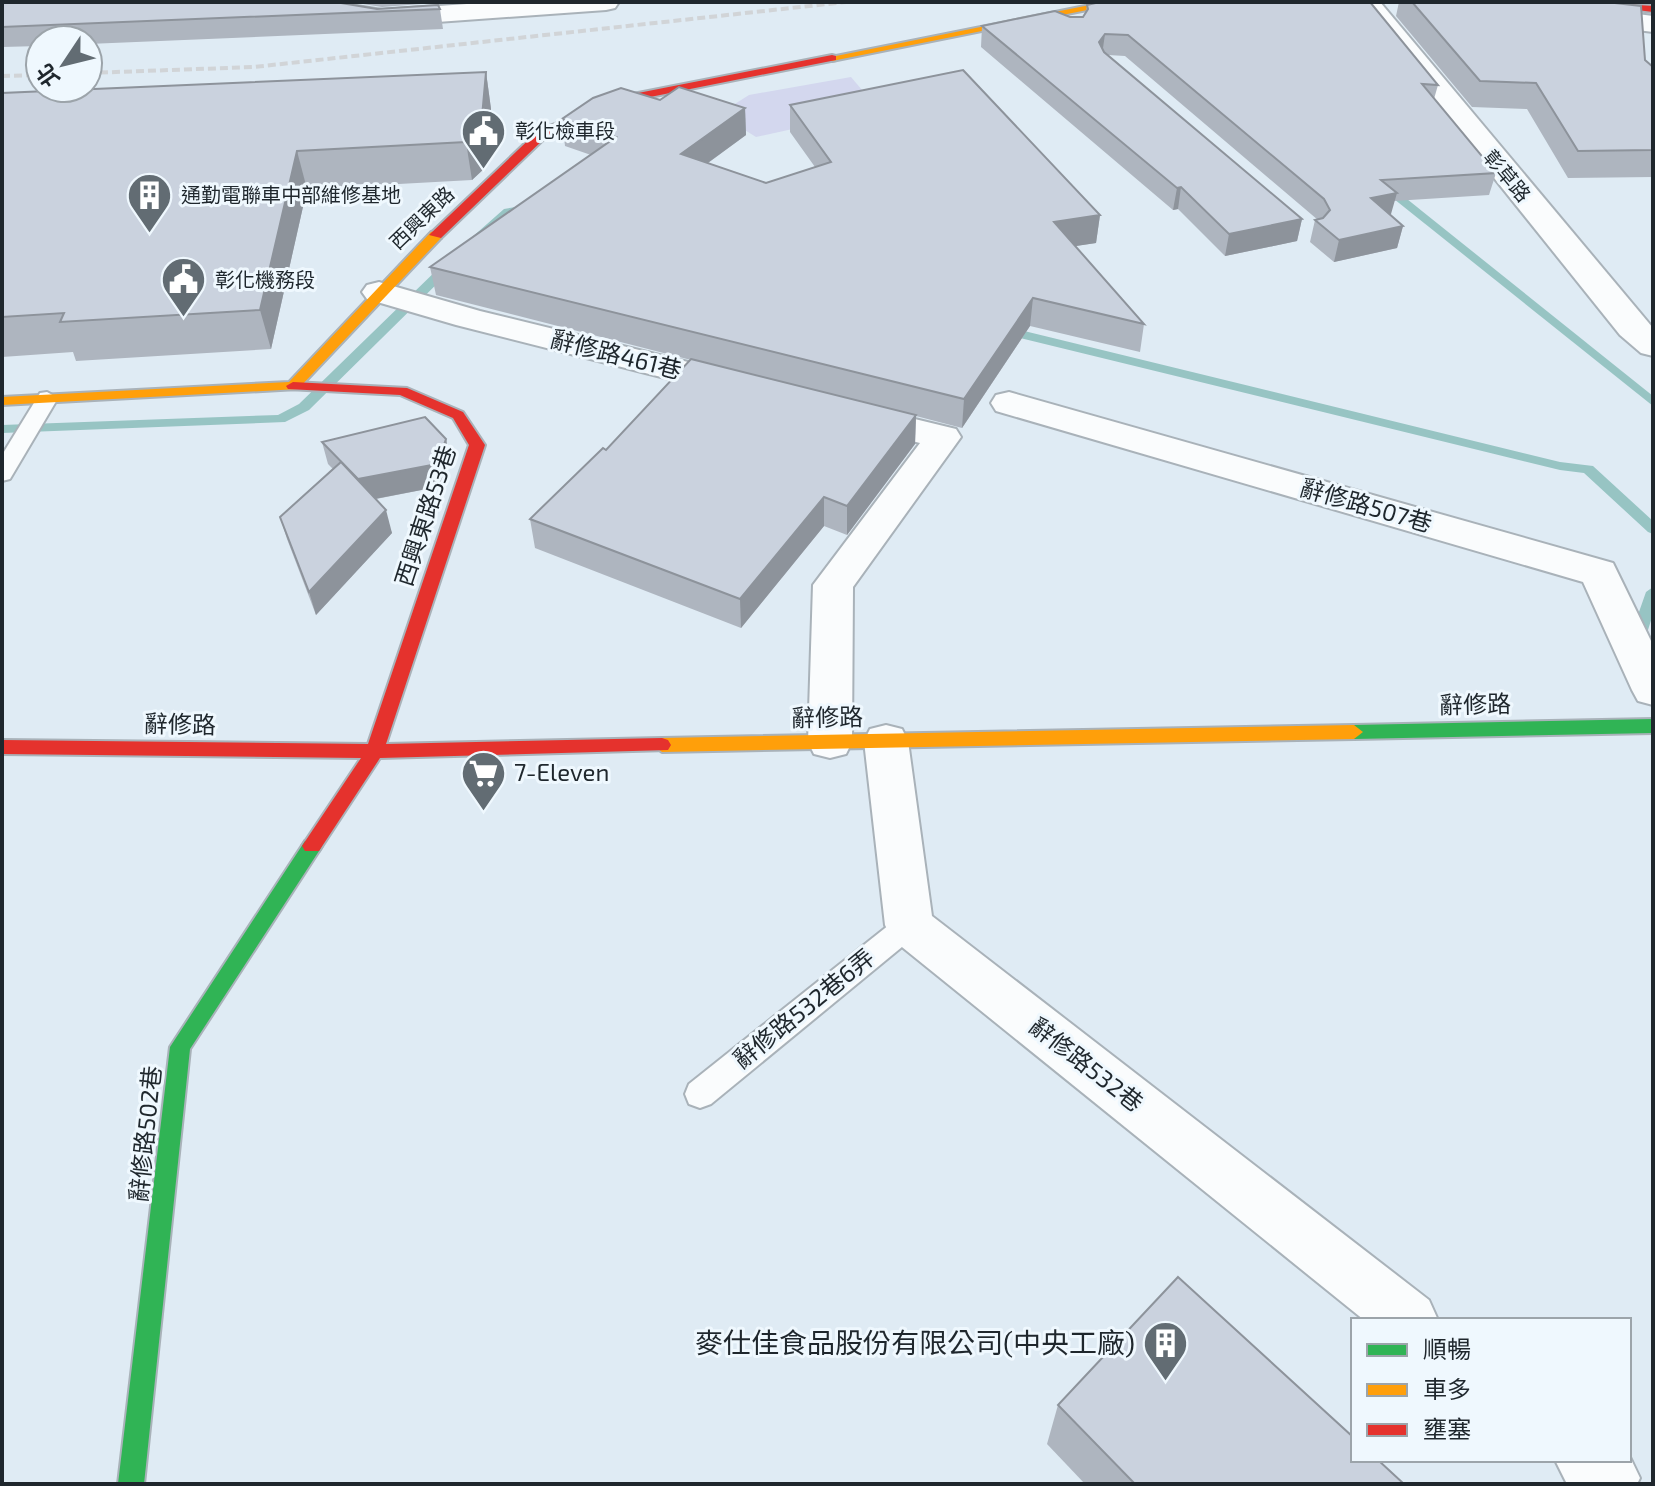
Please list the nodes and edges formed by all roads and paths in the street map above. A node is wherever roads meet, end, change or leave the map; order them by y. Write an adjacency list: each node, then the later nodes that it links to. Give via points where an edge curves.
1 (281, 2): 2 (street, via 382,18)
2 (606, 2)
3 (1122, 2): 9 (street, 西興東路, via 1062,21 637,96 543,133)
4 (1366, 2): 10 (street, 彰草路, via 1632,328)
5 (1481, 2): 8 (street)
6 (1597, 2): 7 (street)
7 (1653, 9)
8 (1653, 24)
9 (379, 292): 11 (street, 西興東路); 12 (street, 辭修路461巷)
10 (1653, 346)
11 (293, 386): 13 (street); 23 (street, 西興東路53巷, via 402,391 458,415 477,445)
12 (776, 395)
13 (47, 398): 14 (street); 17 (lane)
14 (2, 401)
15 (1009, 403): 18 (street, 辭修路507巷, via 1599,573)
16 (821, 407): 21 (street, via 943,437 833,585)
17 (2, 474)
18 (1653, 690)
19 (1653, 726): 20 (street, 辭修路)
20 (886, 741): 21 (street, 辭修路); 24 (street)
21 (830, 742): 23 (street, 辭修路)
22 (2, 747): 23 (street, 辭修路)
23 (375, 751): 27 (street, 辭修路502巷, via 180,1047)
24 (909, 925): 25 (lane, 辭修路532巷6弄); 26 (street, 辭修路532巷)
25 (700, 1094)
26 (1406, 1318)
27 (131, 1484)

